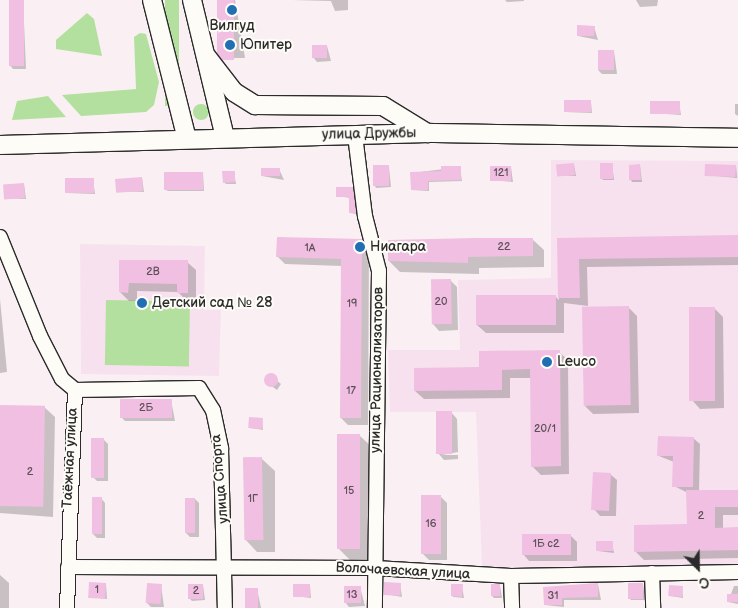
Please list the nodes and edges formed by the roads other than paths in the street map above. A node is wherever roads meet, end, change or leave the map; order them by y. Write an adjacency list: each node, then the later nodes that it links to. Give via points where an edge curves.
1 (152, 0): 8 (main road)
2 (192, 0): 3 (main road)
3 (207, 57): 4 (main road, via 234,92 255,105 383,106); 6 (main road)
4 (428, 133): 5 (main road, улица Дружбы); 7 (main road, улица Дружбы)
5 (356, 135): 6 (main road, улица Дружбы); 14 (street, улица Рационализаторов, via 365,216 379,271)
6 (226, 137): 8 (main road, улица Дружбы)
7 (738, 138)
8 (187, 139): 9 (main road, улица Дружбы)
9 (0, 146)
10 (0, 237): 11 (street, Таёжная улица, via 40,336 62,378)
11 (75, 390): 12 (street, Таёжная улица); 13 (street, улица Спорта, via 199,388 213,410 221,450)
12 (68, 567): 13 (street, Волочаевская улица); 18 (street, Таёжная улица)
13 (226, 567): 14 (street, Волочаевская улица); 19 (street, улица Спорта)
14 (375, 568): 17 (street, Волочаевская улица); 20 (street, улица Рационализаторов)
15 (738, 572): 16 (street, Волочаевская улица)
16 (652, 573): 17 (street, Волочаевская улица); 22 (street)
17 (511, 576): 21 (street)
18 (67, 608)
19 (226, 608)
20 (375, 608)
21 (512, 608)
22 (652, 608)

